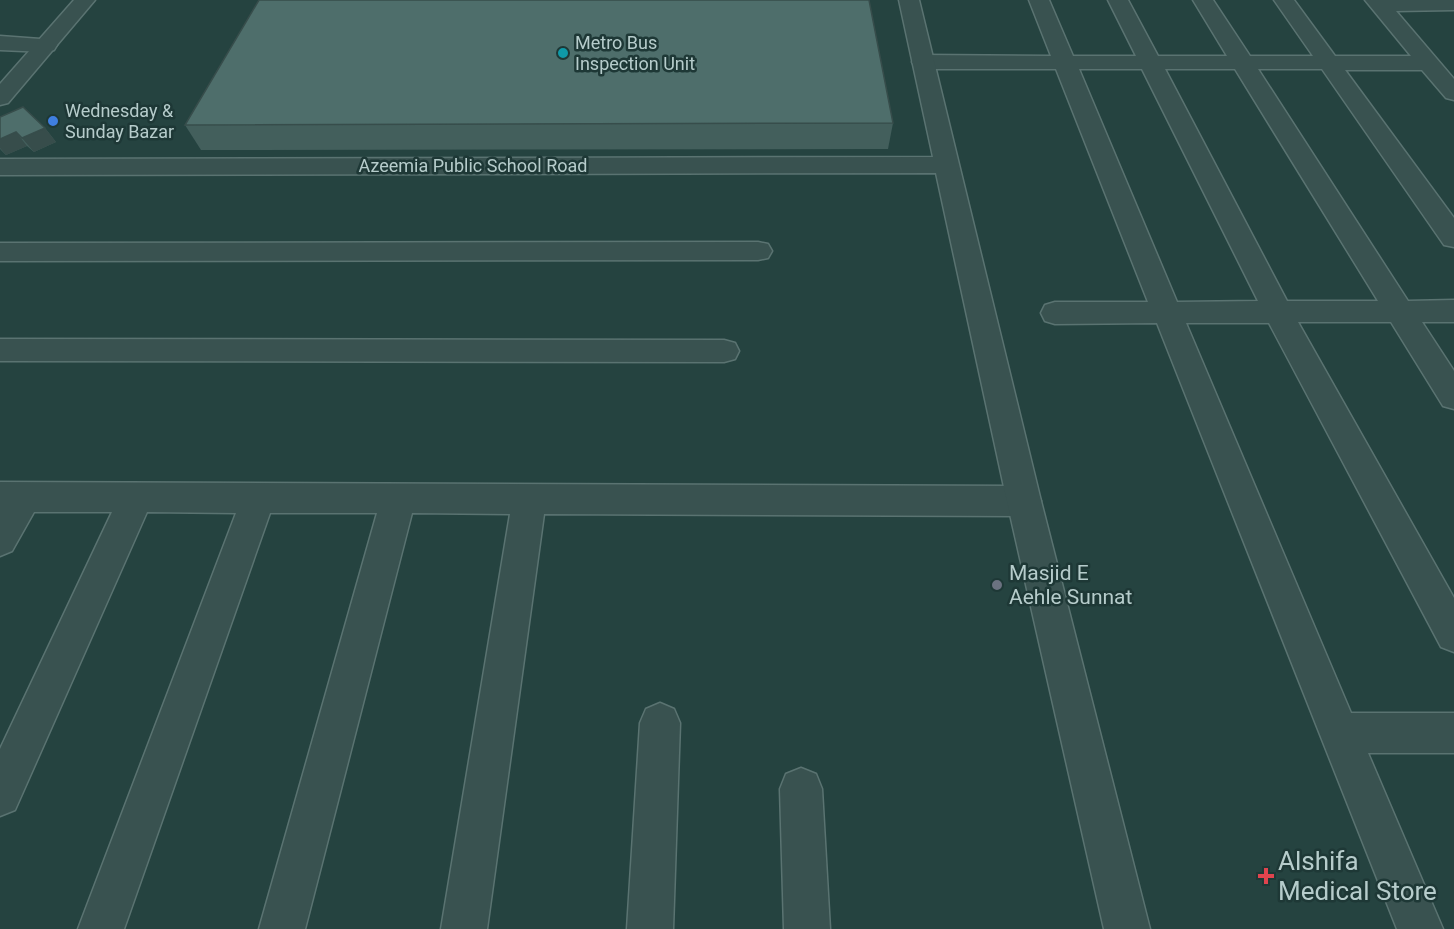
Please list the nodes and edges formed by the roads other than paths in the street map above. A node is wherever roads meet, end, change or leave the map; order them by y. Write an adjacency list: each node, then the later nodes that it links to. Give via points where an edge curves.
1 (85, 0): 10 (street)
2 (909, 0): 12 (street)
3 (1039, 0): 13 (street)
4 (1118, 0): 14 (street)
5 (1203, 0): 15 (street)
6 (1284, 0): 16 (street)
7 (1377, 2): 8 (street); 11 (street)
8 (1454, 4)
9 (0, 43): 10 (street)
10 (46, 45): 18 (street)
11 (1430, 55): 16 (street); 17 (street)
12 (923, 62): 13 (street); 19 (street)
13 (1064, 62): 14 (street); 26 (street)
14 (1149, 62): 15 (street); 27 (street)
15 (1242, 62): 16 (street); 24 (street)
16 (1330, 62): 21 (street)
17 (1454, 93)
18 (0, 98)
19 (946, 165): 20 (street, Azeemia Public School Road); 37 (street)
20 (0, 167)
21 (1454, 238)
22 (758, 251): 23 (street)
23 (0, 252)
24 (1400, 311): 25 (street); 27 (street); 31 (street)
25 (1454, 311)
26 (1167, 312): 27 (street); 28 (street); 41 (street)
27 (1278, 312): 39 (street)
28 (1055, 313)
29 (0, 350): 30 (street)
30 (724, 351)
31 (1454, 397)
32 (12, 497): 33 (street); 38 (street)
33 (136, 498): 34 (street); 44 (street)
34 (258, 499): 35 (street); 45 (street)
35 (398, 500): 36 (street); 46 (street)
36 (529, 500): 37 (street); 47 (street)
37 (1024, 501): 50 (street)
38 (0, 540)
39 (1454, 634)
40 (660, 723): 48 (street)
41 (1339, 733): 42 (street); 51 (street)
42 (1454, 733)
43 (801, 789): 49 (street)
44 (0, 795)
45 (101, 929)
46 (282, 929)
47 (464, 929)
48 (650, 929)
49 (807, 929)
50 (1127, 929)
51 (1420, 929)

